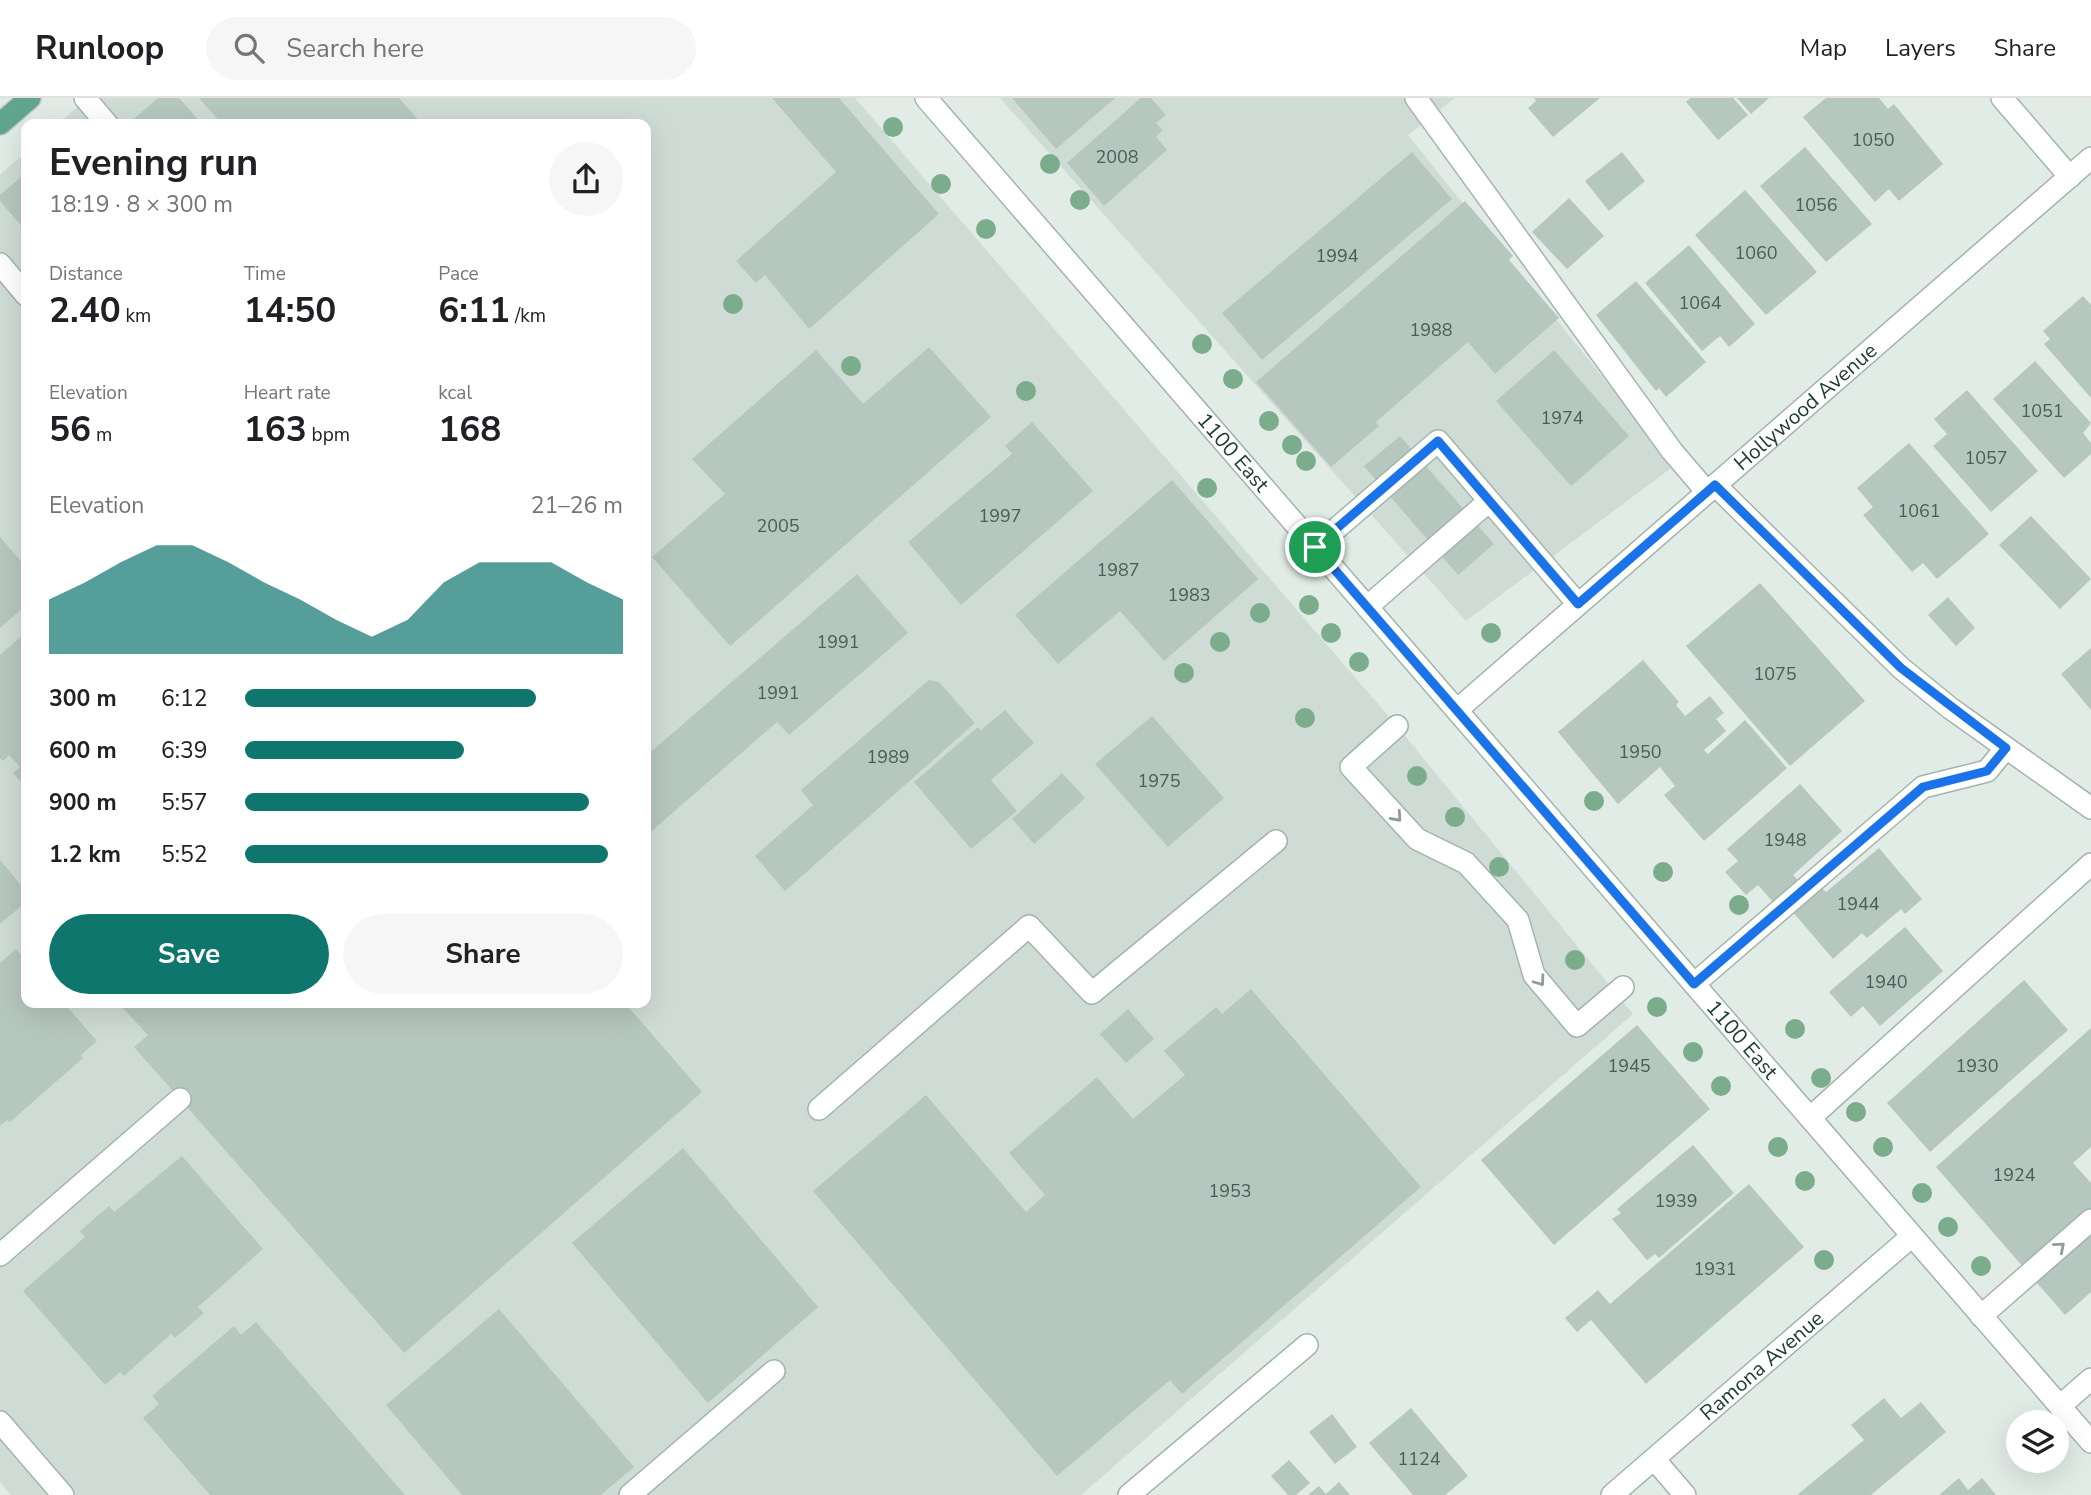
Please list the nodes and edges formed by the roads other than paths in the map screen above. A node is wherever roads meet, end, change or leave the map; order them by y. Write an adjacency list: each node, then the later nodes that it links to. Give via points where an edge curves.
1 (30, 98): 7 (main road)
2 (85, 98): 6 (street)
3 (1416, 98): 12 (street, via 1672,450)
4 (2002, 98): 9 (street)
5 (935, 101): 14 (street, 1100 East)
6 (103, 119)
7 (0, 124)
8 (2091, 159): 9 (street, Hollywood Avenue)
9 (2070, 177): 12 (street, Hollywood Avenue)
10 (0, 264): 11 (street)
11 (21, 289)
12 (1711, 489): 15 (street, Hollywood Avenue); 19 (street, via 1901,668)
13 (1489, 501): 14 (street, via 1438,441); 15 (street); 16 (street)
14 (1315, 547): 16 (street, 1100 East)
15 (1578, 604): 17 (street, Hollywood Avenue)
16 (1367, 607): 17 (street, 1100 East)
17 (1457, 710): 23 (street, 1100 East)
18 (1397, 726): 24 (street, one-way to 24, via 1351,767 1416,839 1466,863 1518,920 1534,975 1577,1026)
19 (2006, 748): 20 (street); 23 (street, via 1987,771 1923,787)
20 (2091, 808)
21 (1276, 841): 26 (street, via 1092,993 1029,926)
22 (2091, 864): 27 (street)
23 (1694, 984): 27 (street, 1100 East)
24 (1623, 987)
25 (180, 1099): 30 (street)
26 (819, 1109)
27 (1810, 1118): 29 (street, 1100 East)
28 (2091, 1220): 31 (street, one-way to 28)
29 (1912, 1236): 31 (street, 1100 East); 38 (street, Ramona Avenue)
30 (0, 1255)
31 (1981, 1316): 35 (street, 1100 East)
32 (1307, 1345): 41 (street)
33 (774, 1371): 40 (street)
34 (2091, 1379): 35 (street)
35 (2060, 1406): 37 (street, 1100 East)
36 (0, 1422): 39 (street)
37 (2091, 1442)
38 (1654, 1459): 42 (street, Ramona Avenue); 43 (street)
39 (63, 1495)
40 (630, 1495)
41 (1129, 1495)
42 (1612, 1495)
43 (1685, 1495)

